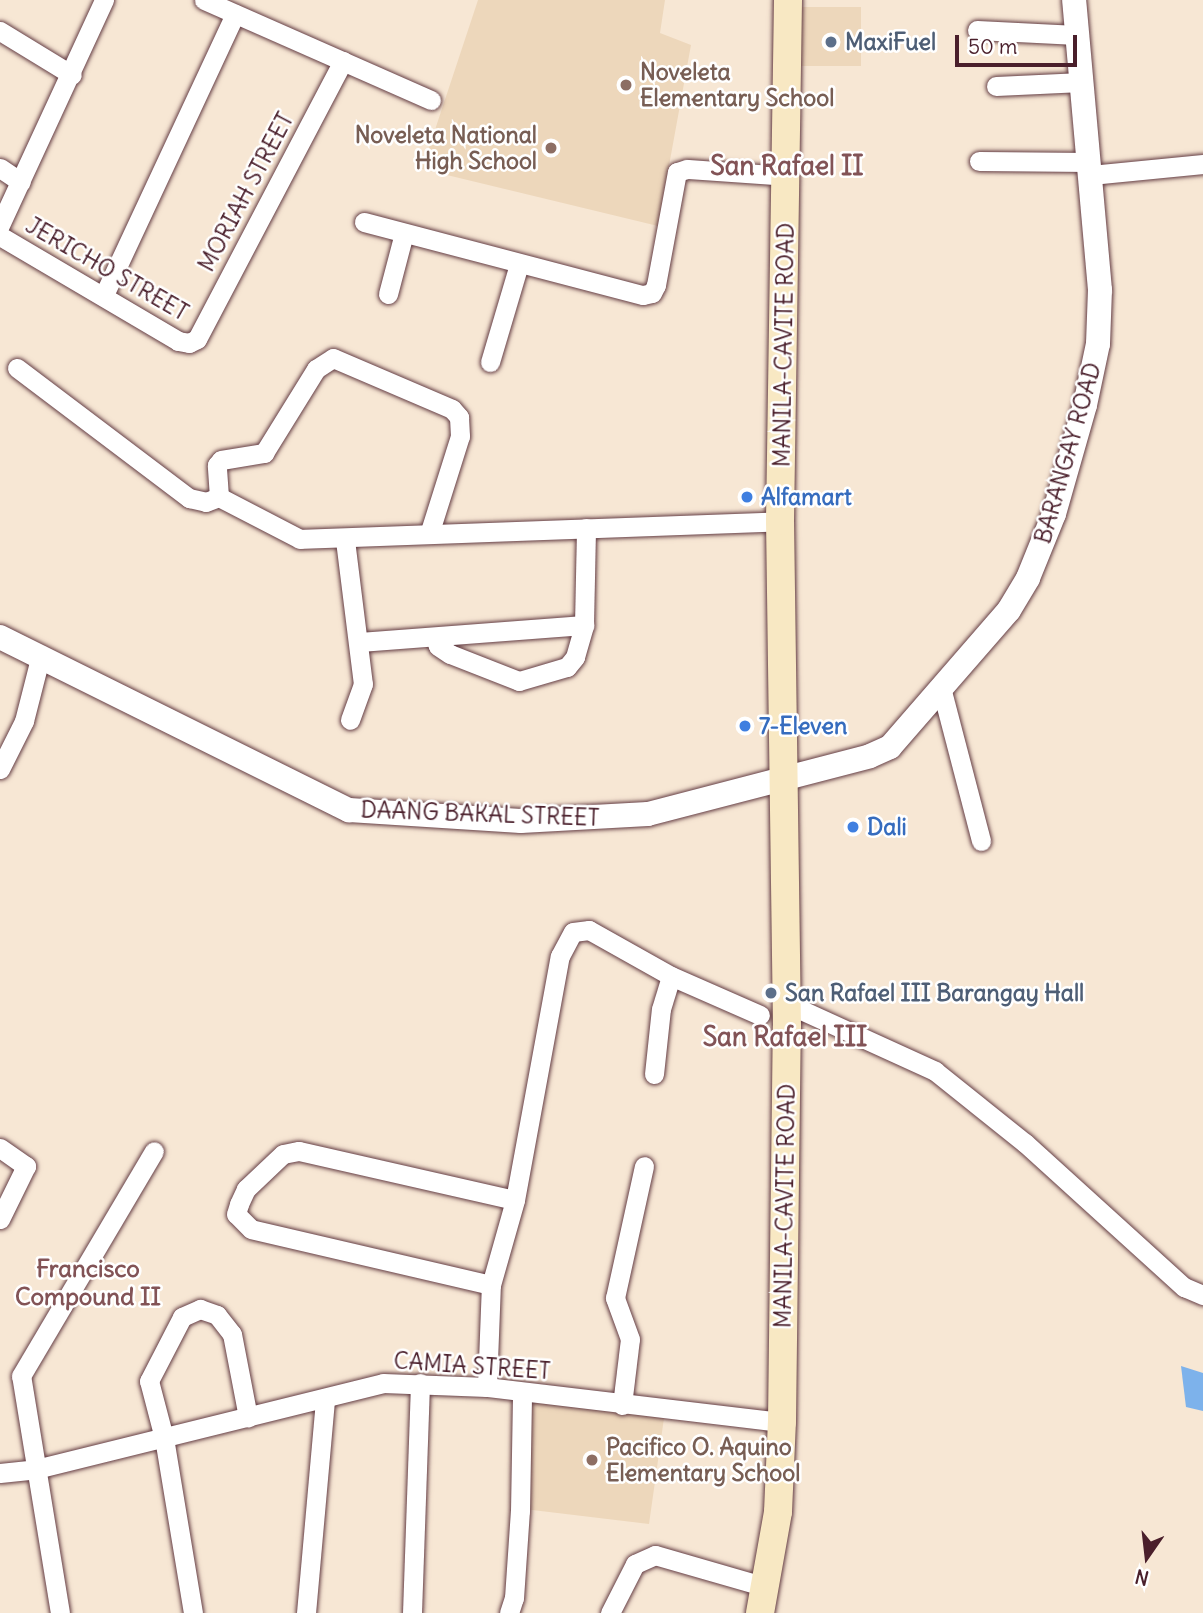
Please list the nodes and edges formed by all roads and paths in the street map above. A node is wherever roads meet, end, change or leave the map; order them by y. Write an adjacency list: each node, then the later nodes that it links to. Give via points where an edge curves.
1 (104, 0): 10 (street)
2 (204, 0): 5 (street)
3 (788, 0): 18 (main road, MANILA-CAVITE ROAD)
4 (1074, 0): 8 (street, BARANGAY ROAD)
5 (235, 14): 9 (street); 26 (street)
6 (977, 30): 8 (street)
7 (0, 31): 10 (street)
8 (1077, 35): 11 (street, BARANGAY ROAD)
9 (343, 61): 13 (street); 27 (street, MORIAH STREET, via 197,339)
10 (72, 75): 19 (street)
11 (1082, 82): 12 (street); 17 (street, BARANGAY ROAD)
12 (996, 86)
13 (432, 100)
14 (979, 162): 17 (street)
15 (1203, 164): 17 (street)
16 (0, 168): 19 (street)
17 (1090, 168): 40 (street, BARANGAY ROAD, via 1100,325 1064,483 1028,578 1009,610)
18 (787, 176): 24 (street, via 677,172 652,293 643,295); 31 (main road, MANILA-CAVITE ROAD)
19 (21, 182): 21 (street)
20 (364, 222): 22 (street)
21 (0, 225)
22 (404, 233): 24 (street); 25 (street)
23 (0, 236): 26 (street, JERICHO STREET)
24 (519, 264): 28 (street)
25 (388, 294)
26 (104, 295): 27 (street, JERICHO STREET, via 178,341)
27 (189, 343)
28 (490, 362)
29 (17, 368): 30 (street, via 189,498 206,502)
30 (219, 497): 33 (street, via 217,465 264,453 316,369 333,358 459,417 460,436); 34 (street, via 300,539)
31 (780, 521): 32 (street); 43 (main road, MANILA-CAVITE ROAD)
32 (586, 528): 33 (street); 35 (street)
33 (430, 531): 34 (street)
34 (345, 540): 38 (street)
35 (584, 625): 37 (street); 37 (street, via 575,657 567,667 530,681 519,681 450,654 438,646)
36 (0, 637): 39 (street, DAANG BAKAL STREET)
37 (435, 637): 38 (street)
38 (359, 642): 41 (street, via 363,684)
39 (40, 658): 42 (street, via 24,721); 43 (street, DAANG BAKAL STREET, via 349,810 521,821 611,818 648,814)
40 (942, 691): 43 (street, BARANGAY ROAD, via 890,747); 44 (street)
41 (350, 720)
42 (0, 769)
43 (786, 777): 47 (main road, MANILA-CAVITE ROAD)
44 (981, 841)
45 (671, 976): 46 (street); 48 (street, via 661,1009); 52 (street, via 589,930 573,932 560,956)
46 (760, 1014)
47 (784, 1018): 55 (street, via 934,1071 1025,1143 1184,1287); 62 (main road, MANILA-CAVITE ROAD)
48 (654, 1074)
49 (0, 1148): 53 (street, via 26,1166)
50 (154, 1151): 64 (street, via 21,1376)
51 (644, 1166): 60 (street, via 615,1298 630,1339)
52 (515, 1200): 54 (street); 54 (street, via 299,1151 283,1154 246,1189 239,1203 236,1214 251,1229)
53 (0, 1219)
54 (491, 1285): 57 (street)
55 (1203, 1295)
56 (420, 1383): 57 (street, CAMIA STREET); 59 (street, CAMIA STREET, via 383,1383); 70 (street)
57 (487, 1387): 58 (street, CAMIA STREET)
58 (522, 1392): 60 (street, CAMIA STREET); 71 (street, via 520,1511)
59 (325, 1399): 61 (street, CAMIA STREET); 69 (street)
60 (622, 1405): 62 (street, CAMIA STREET)
61 (248, 1417): 63 (street, CAMIA STREET); 63 (street, via 232,1335 217,1315 200,1309 182,1317 149,1381)
62 (782, 1422): 66 (main road, MANILA-CAVITE ROAD, via 778,1512)
63 (164, 1438): 64 (street, CAMIA STREET); 68 (street)
64 (36, 1469): 65 (street, CAMIA STREET); 67 (street)
65 (0, 1473)
66 (763, 1600): 72 (street, via 655,1556 635,1564)
67 (60, 1613)
68 (193, 1613)
69 (306, 1613)
70 (412, 1613)
71 (509, 1613)
72 (610, 1613)

